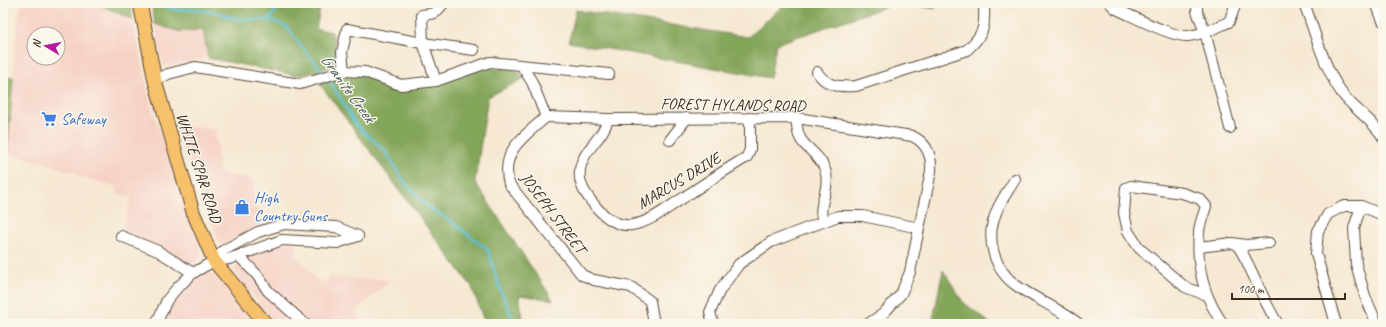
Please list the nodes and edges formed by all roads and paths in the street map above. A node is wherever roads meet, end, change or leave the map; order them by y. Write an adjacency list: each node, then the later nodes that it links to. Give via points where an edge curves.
1 (140, 3): 17 (main road, WHITE SPAR ROAD)
2 (444, 3): 11 (street, via 435,13 422,15)
3 (984, 3): 15 (street, via 985,25 980,37 967,50 856,86 842,87 824,82)
4 (1110, 3): 10 (street, via 1116,9 1173,33 1188,36)
5 (1197, 3): 10 (street, via 1197,11)
6 (1236, 3): 10 (street, via 1229,22)
7 (1304, 3): 25 (street, via 1328,68 1341,92)
8 (1376, 3): 9 (street)
9 (1383, 21)
10 (1205, 32): 24 (street)
11 (423, 43): 12 (street); 14 (street, via 347,29 342,52); 18 (street)
12 (474, 50)
13 (522, 66): 16 (street); 18 (street, via 490,62); 19 (street, via 532,82)
14 (344, 71): 17 (street, via 300,84 195,66); 18 (street, via 365,72 401,85)
15 (817, 72)
16 (609, 74)
17 (155, 81): 37 (main road, WHITE SPAR ROAD, via 193,212)
18 (436, 81)
19 (546, 117): 23 (street, FOREST HYLANDS ROAD); 43 (street, JOSEPH STREET, via 518,143 508,159 506,174 509,184 582,275 594,280 631,287 650,301)
20 (687, 118): 21 (street, FOREST HYLANDS ROAD); 23 (street, FOREST HYLANDS ROAD); 26 (street)
21 (750, 118): 22 (street, FOREST HYLANDS ROAD); 23 (street, MARCUS DRIVE, via 750,148 747,157 650,219 632,225 612,222 603,215 584,192 580,181 583,159 605,129)
22 (797, 118): 30 (street, via 798,136 824,166 828,184 821,216); 31 (street, FOREST HYLANDS ROAD, via 912,136 925,144 932,159)
23 (608, 119)
24 (1230, 128)
25 (1383, 137)
26 (670, 140)
27 (1015, 179): 46 (street, via 996,213 990,233 992,252 1003,274 1017,286 1062,311)
28 (1361, 206): 29 (street); 49 (street, via 1344,206 1328,214 1318,231 1316,254); 50 (street, via 1354,228 1356,264 1365,296)
29 (1383, 215)
30 (823, 221): 31 (street, via 850,215); 44 (street, via 771,242 739,264 720,290 713,305 710,312)
31 (919, 228): 45 (street, FOREST HYLANDS ROAD, via 910,272 901,294 883,314)
32 (121, 236): 38 (street, via 158,251)
33 (1269, 243): 34 (street)
34 (1236, 244): 35 (street); 48 (street)
35 (1199, 248): 39 (street, via 1200,269); 39 (street, via 1199,232 1206,206 1200,199 1182,193 1131,186 1126,188 1124,213 1128,231 1139,248 1185,287)
36 (239, 256): 37 (street); 37 (street, via 282,240 337,243 358,236 336,227 284,224 258,232 224,250); 42 (street, via 268,291)
37 (214, 261): 38 (street); 41 (main road, WHITE SPAR ROAD)
38 (193, 273): 40 (street, via 167,300)
39 (1206, 295): 47 (street)
40 (156, 324)
41 (266, 324)
42 (305, 324)
43 (654, 324)
44 (713, 324)
45 (868, 324)
46 (1079, 324)
47 (1223, 324)
48 (1278, 324)
49 (1336, 324)
50 (1377, 324)

